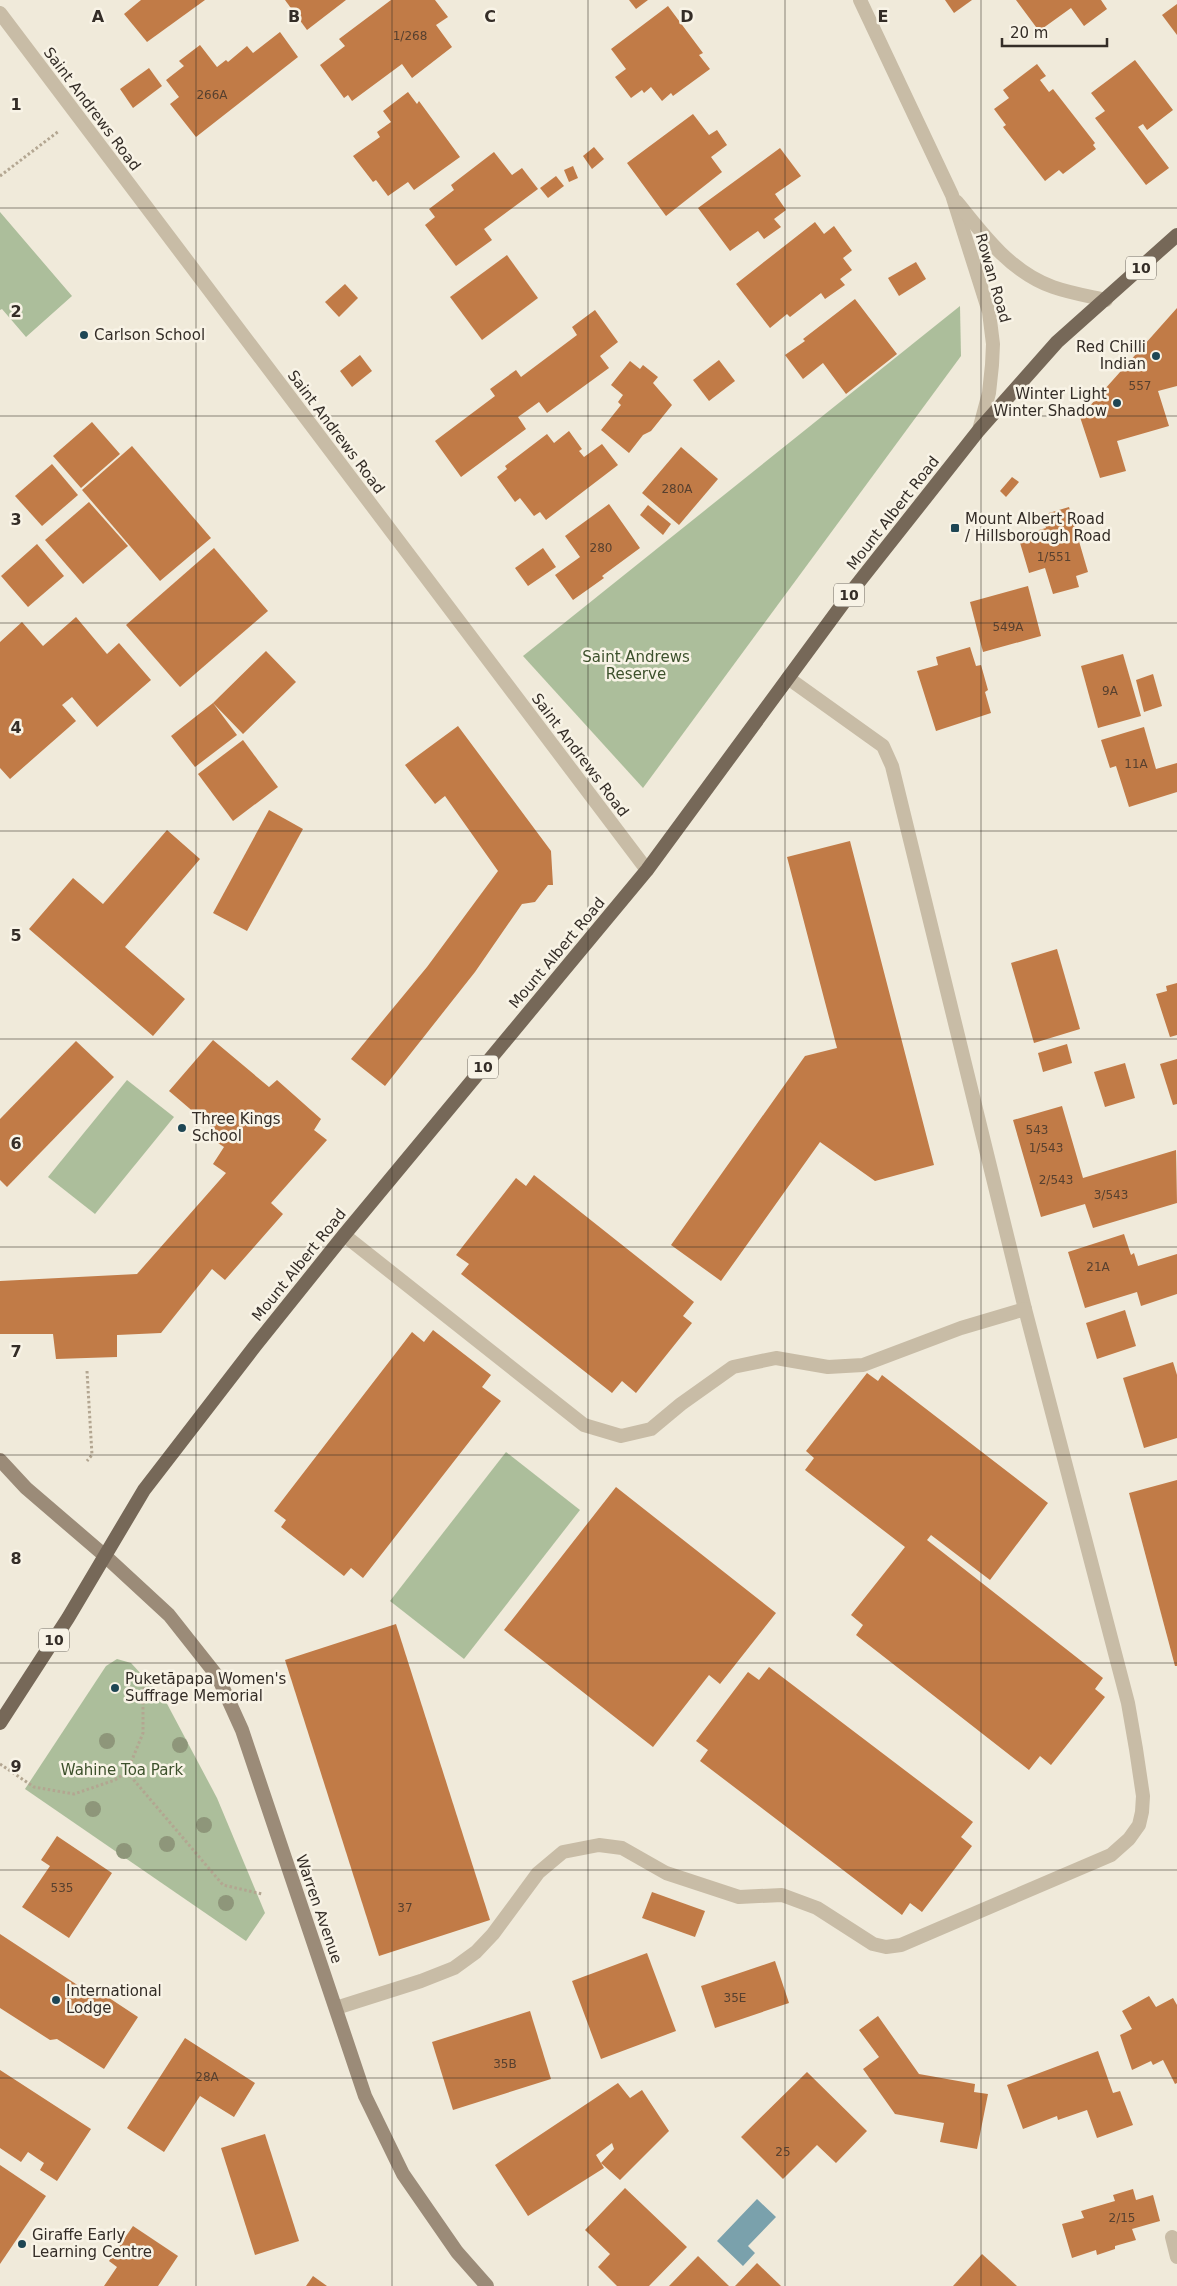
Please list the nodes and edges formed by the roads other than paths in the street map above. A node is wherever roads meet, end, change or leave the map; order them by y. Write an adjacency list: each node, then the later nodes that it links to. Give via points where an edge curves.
1 (860, 0): 3 (street, Rowan Road)
2 (0, 13): 8 (street, Saint Andrews Road)
3 (952, 195): 5 (street, Rowan Road, via 980,231 1022,271 1052,287); 6 (street, Rowan Road, via 992,326 989,393)
4 (1177, 236): 5 (main road, Mount Albert Road / 10)
5 (1106, 300): 6 (main road, Mount Albert Road / 10, via 1057,342)
6 (979, 430): 7 (main road, Mount Albert Road / 10)
7 (788, 678): 8 (main road, Mount Albert Road / 10); 10 (street, via 883,746 892,766)
8 (648, 870): 9 (main road, Mount Albert Road / 10)
9 (344, 1235): 10 (street, via 584,1425 621,1436 651,1429 733,1367 776,1358 828,1367 863,1364 961,1328); 12 (main road, Mount Albert Road / 10, via 144,1490)
10 (1026, 1309): 14 (street, via 1133,1730 1143,1796 1142,1812 1139,1826 1122,1846 1111,1855 901,1945 886,1947 862,1938 817,1908 782,1896 739,1898 666,1873 622,1848 599,1846 563,1852 538,1873 514,1901 493,1934 454,1968)
11 (0, 1460): 12 (main road, Warren Avenue, via 26,1488)
12 (104, 1555): 13 (main road, Mount Albert Road / 10, via 68,1618); 14 (main road, Warren Avenue, via 169,1616 218,1676 242,1730)
13 (0, 1723)
14 (336, 2008): 17 (main road, Warren Avenue, via 365,2096 403,2174 457,2252)
15 (1172, 2237): 16 (street)
16 (1177, 2257)
17 (487, 2286)

